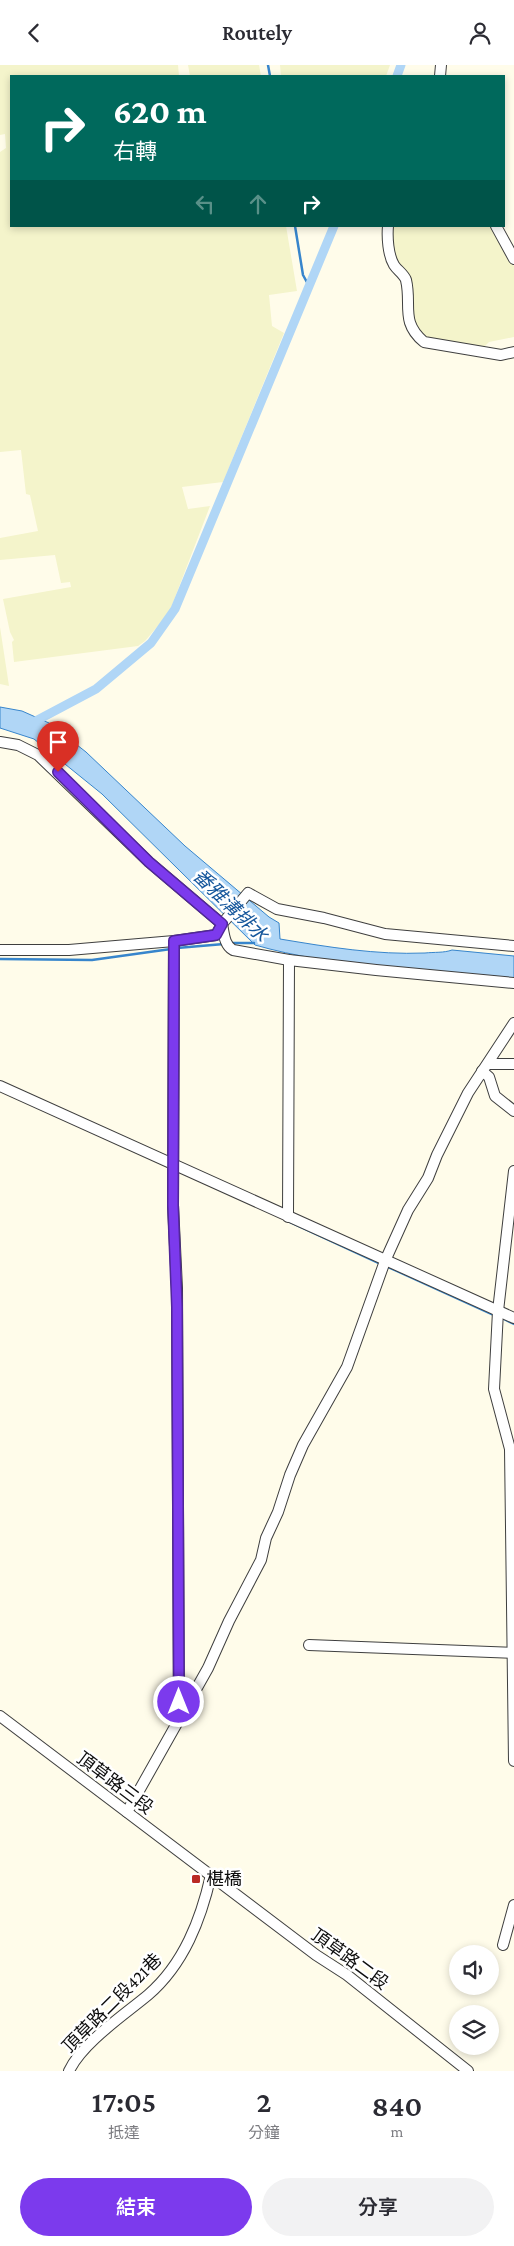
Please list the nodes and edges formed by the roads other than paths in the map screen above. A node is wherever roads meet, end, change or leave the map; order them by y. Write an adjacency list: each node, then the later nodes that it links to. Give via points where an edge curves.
1 (388, 227): 4 (street, via 393,264 406,279 409,322 418,337 424,342 501,355)
2 (497, 227): 3 (street)
3 (514, 259)
4 (514, 352)
5 (0, 742): 6 (street, via 18,745 38,755 149,862)
6 (222, 924): 7 (street, via 248,893 277,909 384,934); 8 (street, via 216,935); 10 (street, via 227,943)
7 (514, 946)
8 (174, 947): 9 (street); 17 (street)
9 (2, 954)
10 (289, 960): 11 (street); 19 (street)
11 (514, 983)
12 (514, 1023): 14 (street)
13 (514, 1064): 14 (street)
14 (485, 1068): 16 (street, via 495,1096); 20 (street, via 468,1093)
15 (0, 1086): 17 (street)
16 (514, 1111)
17 (173, 1163): 19 (street); 26 (street)
18 (514, 1171): 21 (street)
19 (288, 1217): 20 (street)
20 (385, 1261): 21 (street); 26 (street, via 347,1367 303,1445 266,1538 261,1560)
21 (498, 1311): 22 (street); 24 (street, via 494,1389 510,1449)
22 (514, 1318)
23 (310, 1645): 24 (street)
24 (513, 1653): 27 (street)
25 (0, 1716): 28 (street, 頂草路三段)
26 (179, 1721): 28 (street)
27 (514, 1761)
28 (127, 1812): 29 (street, 頂草路三段)
29 (211, 1875): 32 (street, 頂草路二段421巷, via 203,1909 170,1973 150,1994 114,2022 74,2061); 33 (street, 頂草路二段, via 316,1955 348,1975)
30 (514, 1905): 31 (street)
31 (503, 1945)
32 (69, 2071)
33 (468, 2071)

